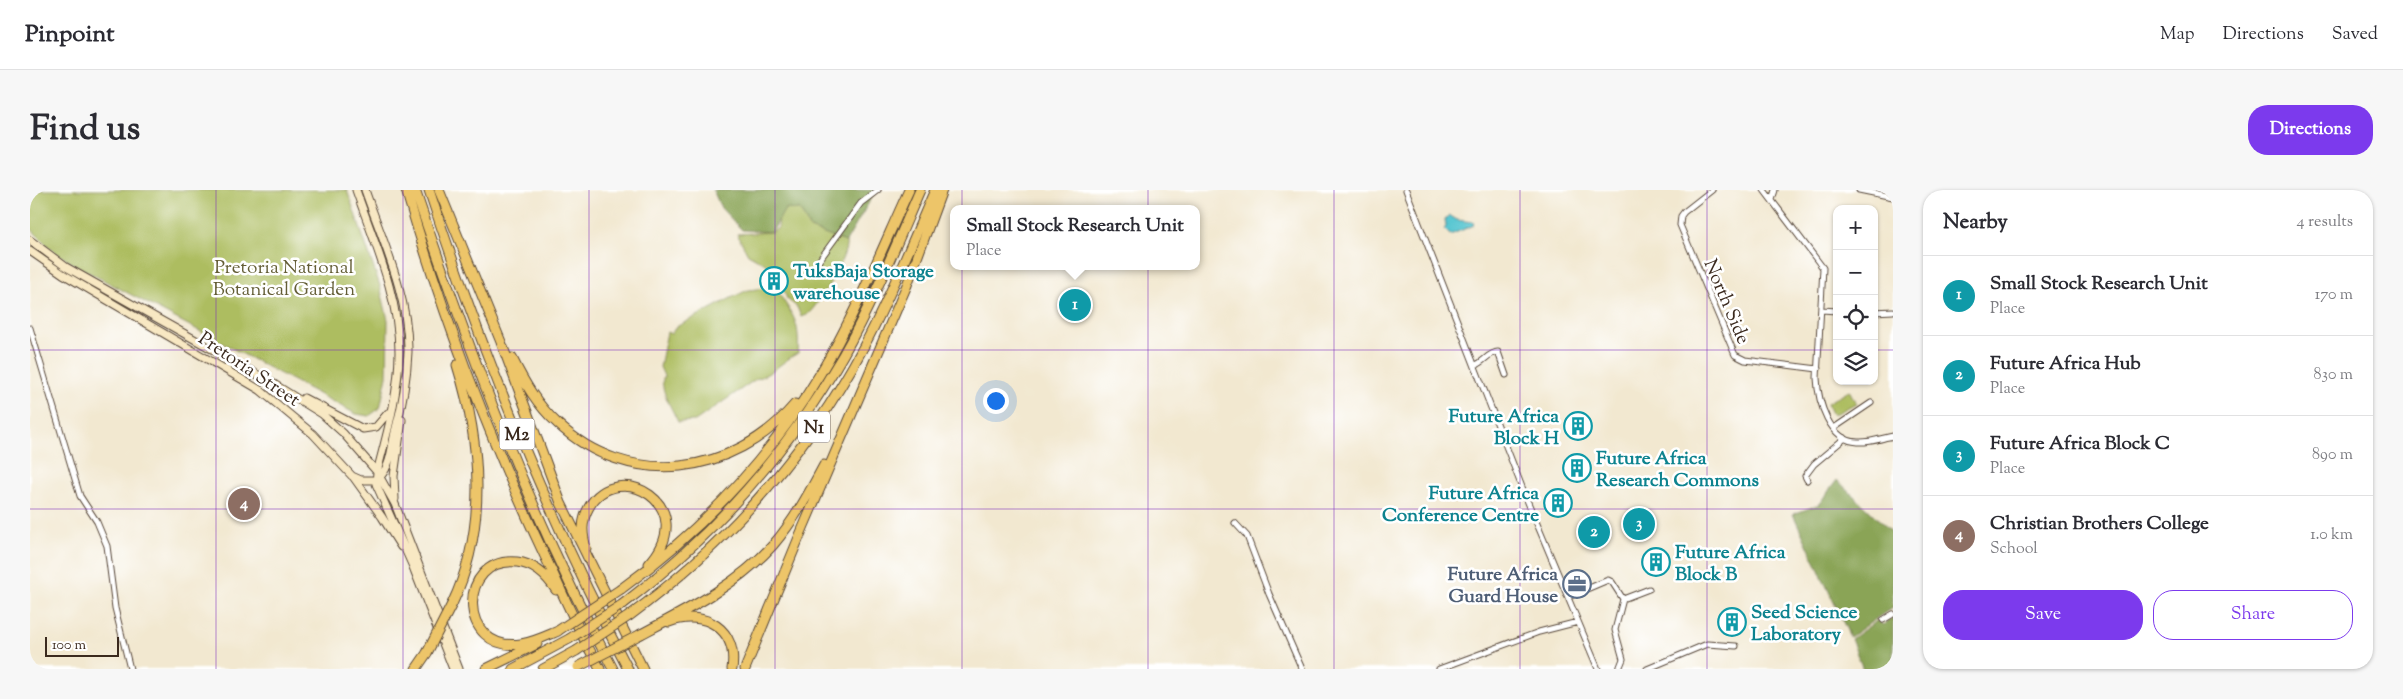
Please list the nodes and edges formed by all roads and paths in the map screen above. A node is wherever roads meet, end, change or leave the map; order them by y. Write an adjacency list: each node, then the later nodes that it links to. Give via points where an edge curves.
1 (356, 190): 38 (main road, via 396,312 399,354)
2 (366, 190): 39 (main road, via 396,277 406,322 408,351)
3 (406, 190): 22 (highway)
4 (415, 190): 70 (highway, M2, via 501,427)
5 (429, 190): 71 (highway, M2, via 512,423 570,553)
6 (439, 190): 23 (highway)
7 (878, 190): 21 (street, via 862,203)
8 (909, 190): 29 (highway)
9 (920, 190): 67 (highway, N1, bridge, via 843,355 788,440 750,487 714,526 623,604 569,639)
10 (934, 190): 68 (highway, N1, bridge, via 865,345 813,429 762,495 729,532 673,583 629,616)
11 (942, 190): 36 (highway, via 907,285)
12 (1406, 190): 32 (street)
13 (1712, 190): 33 (street, North Side, via 1684,212 1680,225 1735,355 1744,360)
14 (1764, 190): 18 (street)
15 (1775, 190): 18 (street)
16 (1858, 190): 17 (street)
17 (1893, 197)
18 (1772, 200): 24 (street, via 1823,266)
19 (30, 240): 35 (main road, Pretoria Street, via 66,267)
20 (30, 251): 43 (main road, Pretoria Street, via 63,274 260,390 314,434)
21 (818, 262)
22 (430, 268): 57 (highway, via 463,366 498,452); 63 (highway, bridge, via 433,289 468,402 477,481 473,530 465,568 452,604)
23 (486, 304): 29 (highway, via 524,382 549,416 596,451 643,465 696,464 749,445 788,412); 53 (highway, via 561,503)
24 (1822, 310): 25 (street); 33 (street)
25 (1833, 311)
26 (1893, 311): 27 (street)
27 (1878, 312)
28 (30, 328): 62 (street, via 80,496 97,522 107,546 116,614)
29 (831, 354): 49 (highway, via 794,414 734,490 688,537)
30 (1509, 355): 31 (street)
31 (1501, 358): 32 (street, via 1496,352); 34 (street)
32 (1475, 365): 51 (street)
33 (1818, 369): 40 (street, via 1820,400)
34 (1506, 375)
35 (274, 384): 38 (main road, via 363,429 378,425); 44 (main road, Pretoria Street, via 331,422 366,459)
36 (861, 391): 59 (highway, via 806,499 773,544 729,584); 74 (highway)
37 (1871, 403): 40 (street)
38 (392, 405): 44 (main road)
39 (401, 410): 44 (main road, via 389,462); 46 (main road)
40 (1834, 428): 42 (street)
41 (1893, 436): 42 (street, via 1865,442)
42 (1845, 438): 45 (street, via 1814,464 1805,476)
43 (352, 476): 44 (main road, via 361,480); 48 (main road, Pretoria Street, via 390,528)
44 (378, 477): 46 (main road); 48 (main road, via 379,492)
45 (1807, 480)
46 (395, 504): 65 (main road)
47 (1235, 523): 75 (street, via 1247,536)
48 (414, 570): 64 (main road)
49 (622, 588): 53 (highway, via 656,556 664,542 666,529 658,502 644,491 625,487 608,490 597,498 588,510 583,526 586,549); 58 (highway, bridge)
50 (1649, 589): 52 (street)
51 (1568, 597): 52 (street, via 1610,580); 56 (street)
52 (1623, 599): 78 (street, via 1615,630 1623,659)
53 (608, 600): 72 (highway)
54 (1893, 614): 55 (street)
55 (1883, 620)
56 (1578, 622): 76 (street, via 1524,637); 77 (street)
57 (577, 625): 58 (highway, via 552,583 531,566 520,562 503,563 492,567 480,578 473,593 472,610 477,624 488,636 501,643 522,644); 69 (highway)
58 (558, 631): 66 (highway)
59 (642, 633): 61 (highway, bridge); 73 (highway, via 682,618 705,620 717,626 727,637 732,651)
60 (1736, 646): 79 (street, via 1707,644)
61 (575, 668)
62 (130, 669)
63 (416, 669)
64 (453, 669)
65 (459, 669)
66 (486, 669)
67 (513, 669)
68 (543, 669)
69 (599, 669)
70 (613, 669)
71 (628, 669)
72 (645, 669)
73 (732, 669)
74 (745, 669)
75 (1302, 669)
76 (1439, 669)
77 (1598, 669)
78 (1619, 669)
79 (1647, 669)

